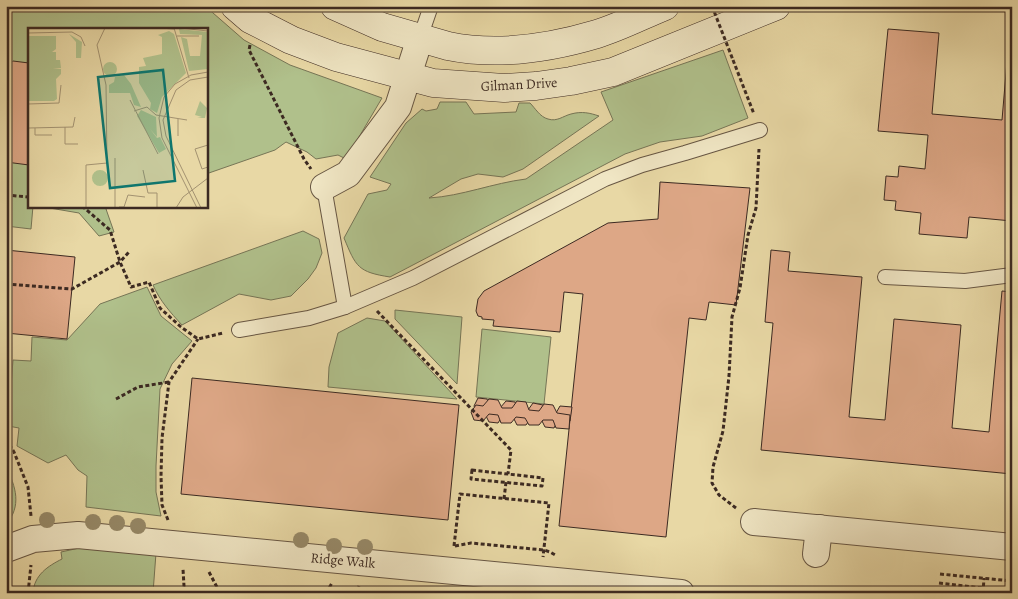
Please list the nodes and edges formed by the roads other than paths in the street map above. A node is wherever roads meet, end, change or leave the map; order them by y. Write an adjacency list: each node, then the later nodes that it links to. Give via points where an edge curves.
1 (235, 6): 7 (main road, Gilman Drive, via 250,19 291,40 336,57)
2 (335, 6): 6 (main road, via 382,27)
3 (432, 6): 6 (lane)
4 (665, 6): 6 (main road, via 598,34 545,47 502,50 458,48)
5 (776, 6): 7 (main road, Gilman Drive, via 613,72 571,81 504,88 433,83)
6 (420, 38): 7 (street)
7 (408, 77): 9 (street, via 398,107 348,174)
8 (760, 130): 12 (lane, via 605,179 412,278)
9 (324, 187): 12 (lane)
10 (1012, 275): 11 (lane, via 965,281)
11 (885, 277)
12 (345, 306): 13 (lane, via 308,318)
13 (239, 330)
14 (754, 522): 15 (street)
15 (819, 528): 16 (street); 18 (street)
16 (1012, 547)
17 (6, 549): 19 (street, Ridge Walk, via 33,539 78,535 453,558 540,580)
18 (816, 554)
19 (681, 593)

